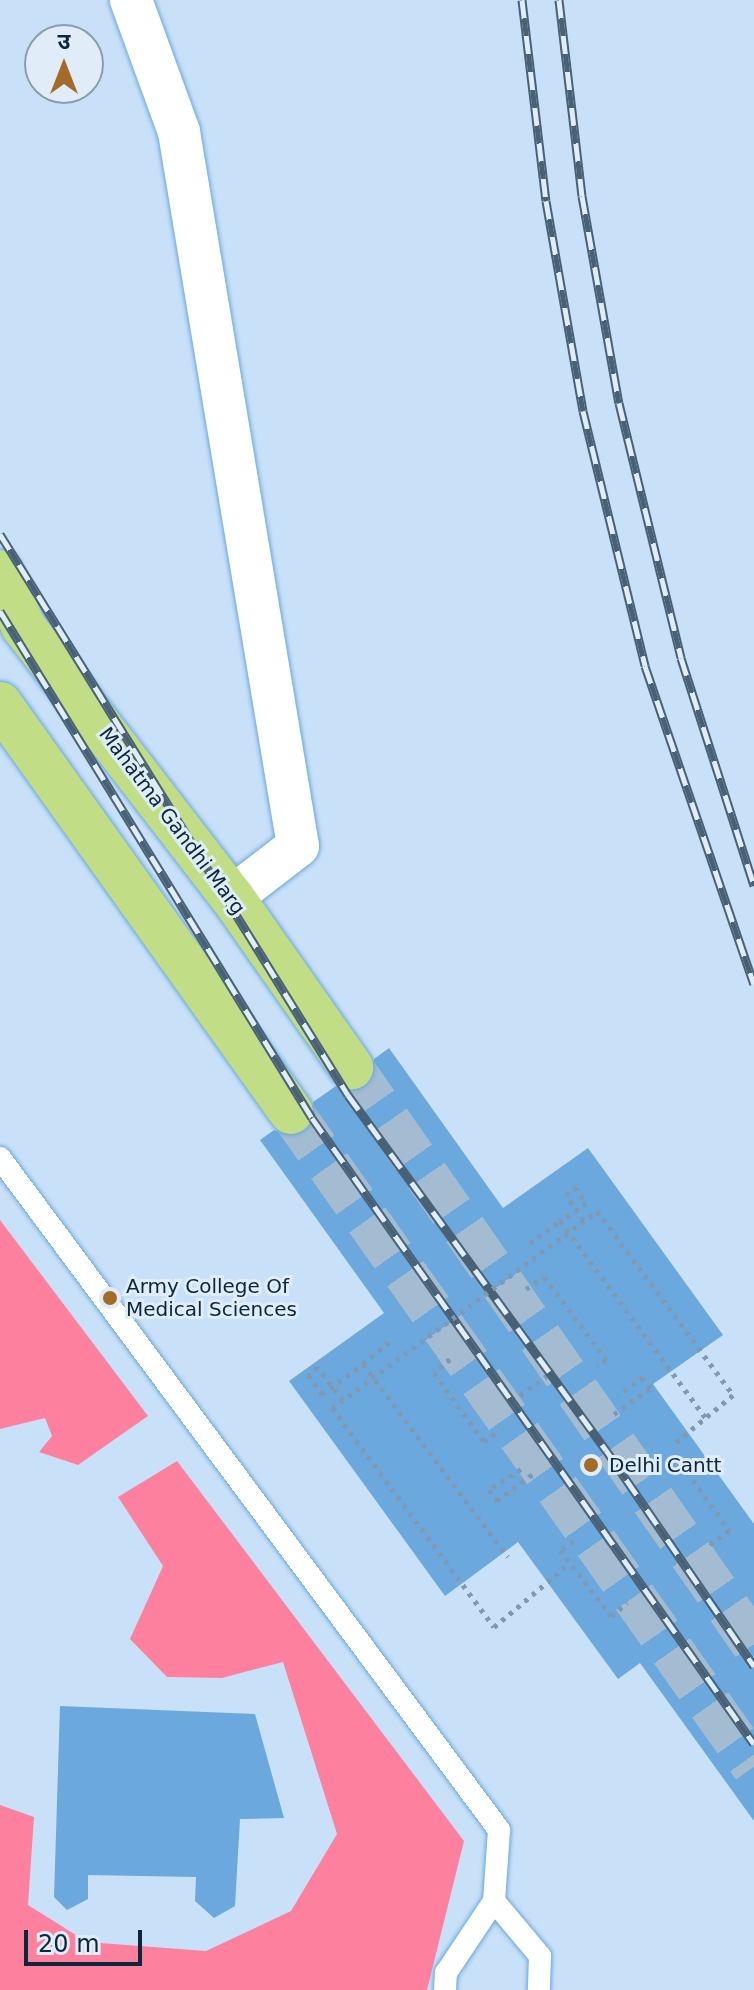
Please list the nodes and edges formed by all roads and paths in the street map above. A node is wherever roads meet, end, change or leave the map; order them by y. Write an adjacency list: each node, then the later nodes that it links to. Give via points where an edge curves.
1 (131, 0): 5 (street, via 179,132 298,846)
2 (0, 572): 3 (main road, Mahatma Gandhi Marg)
3 (11, 610): 5 (main road, Mahatma Gandhi Marg)
4 (0, 704): 7 (main road)
5 (232, 897): 6 (main road, Mahatma Gandhi Marg)
6 (351, 1067)
7 (291, 1112)
8 (0, 1158): 33 (lane, via 499,1830)
9 (584, 1220): 10 (path, via 575,1207 566,1195 575,1187 586,1203 573,1212); 12 (path, bridge); 22 (path, bridge, via 597,1211 733,1395)
10 (560, 1221): 11 (path); 22 (path)
11 (530, 1243)
12 (491, 1289): 14 (path, bridge); 14 (path, via 552,1372 512,1401)
13 (526, 1289): 18 (path, via 544,1277 606,1360)
14 (451, 1319): 20 (path, bridge)
15 (393, 1339): 17 (path)
16 (450, 1359): 23 (path, via 434,1373 484,1442)
17 (363, 1364): 20 (path, via 353,1372 342,1379 332,1387 322,1394 308,1375 317,1367 326,1378 334,1389); 30 (path)
18 (597, 1366)
19 (618, 1395): 21 (path, via 643,1377 651,1388)
20 (343, 1400): 31 (path, bridge, via 332,1408 494,1627)
21 (614, 1414)
22 (706, 1418): 24 (path)
23 (495, 1433)
24 (674, 1444)
25 (521, 1469): 27 (path, via 489,1490 497,1501)
26 (672, 1469): 29 (path, via 681,1464 729,1530)
27 (533, 1474)
28 (574, 1541): 32 (path, via 560,1550 611,1616)
29 (709, 1545)
30 (508, 1557)
31 (565, 1567)
32 (627, 1603)
33 (494, 1901): 34 (lane, via 446,1973); 35 (lane, via 540,1956)
34 (445, 1990)
35 (539, 1990)

